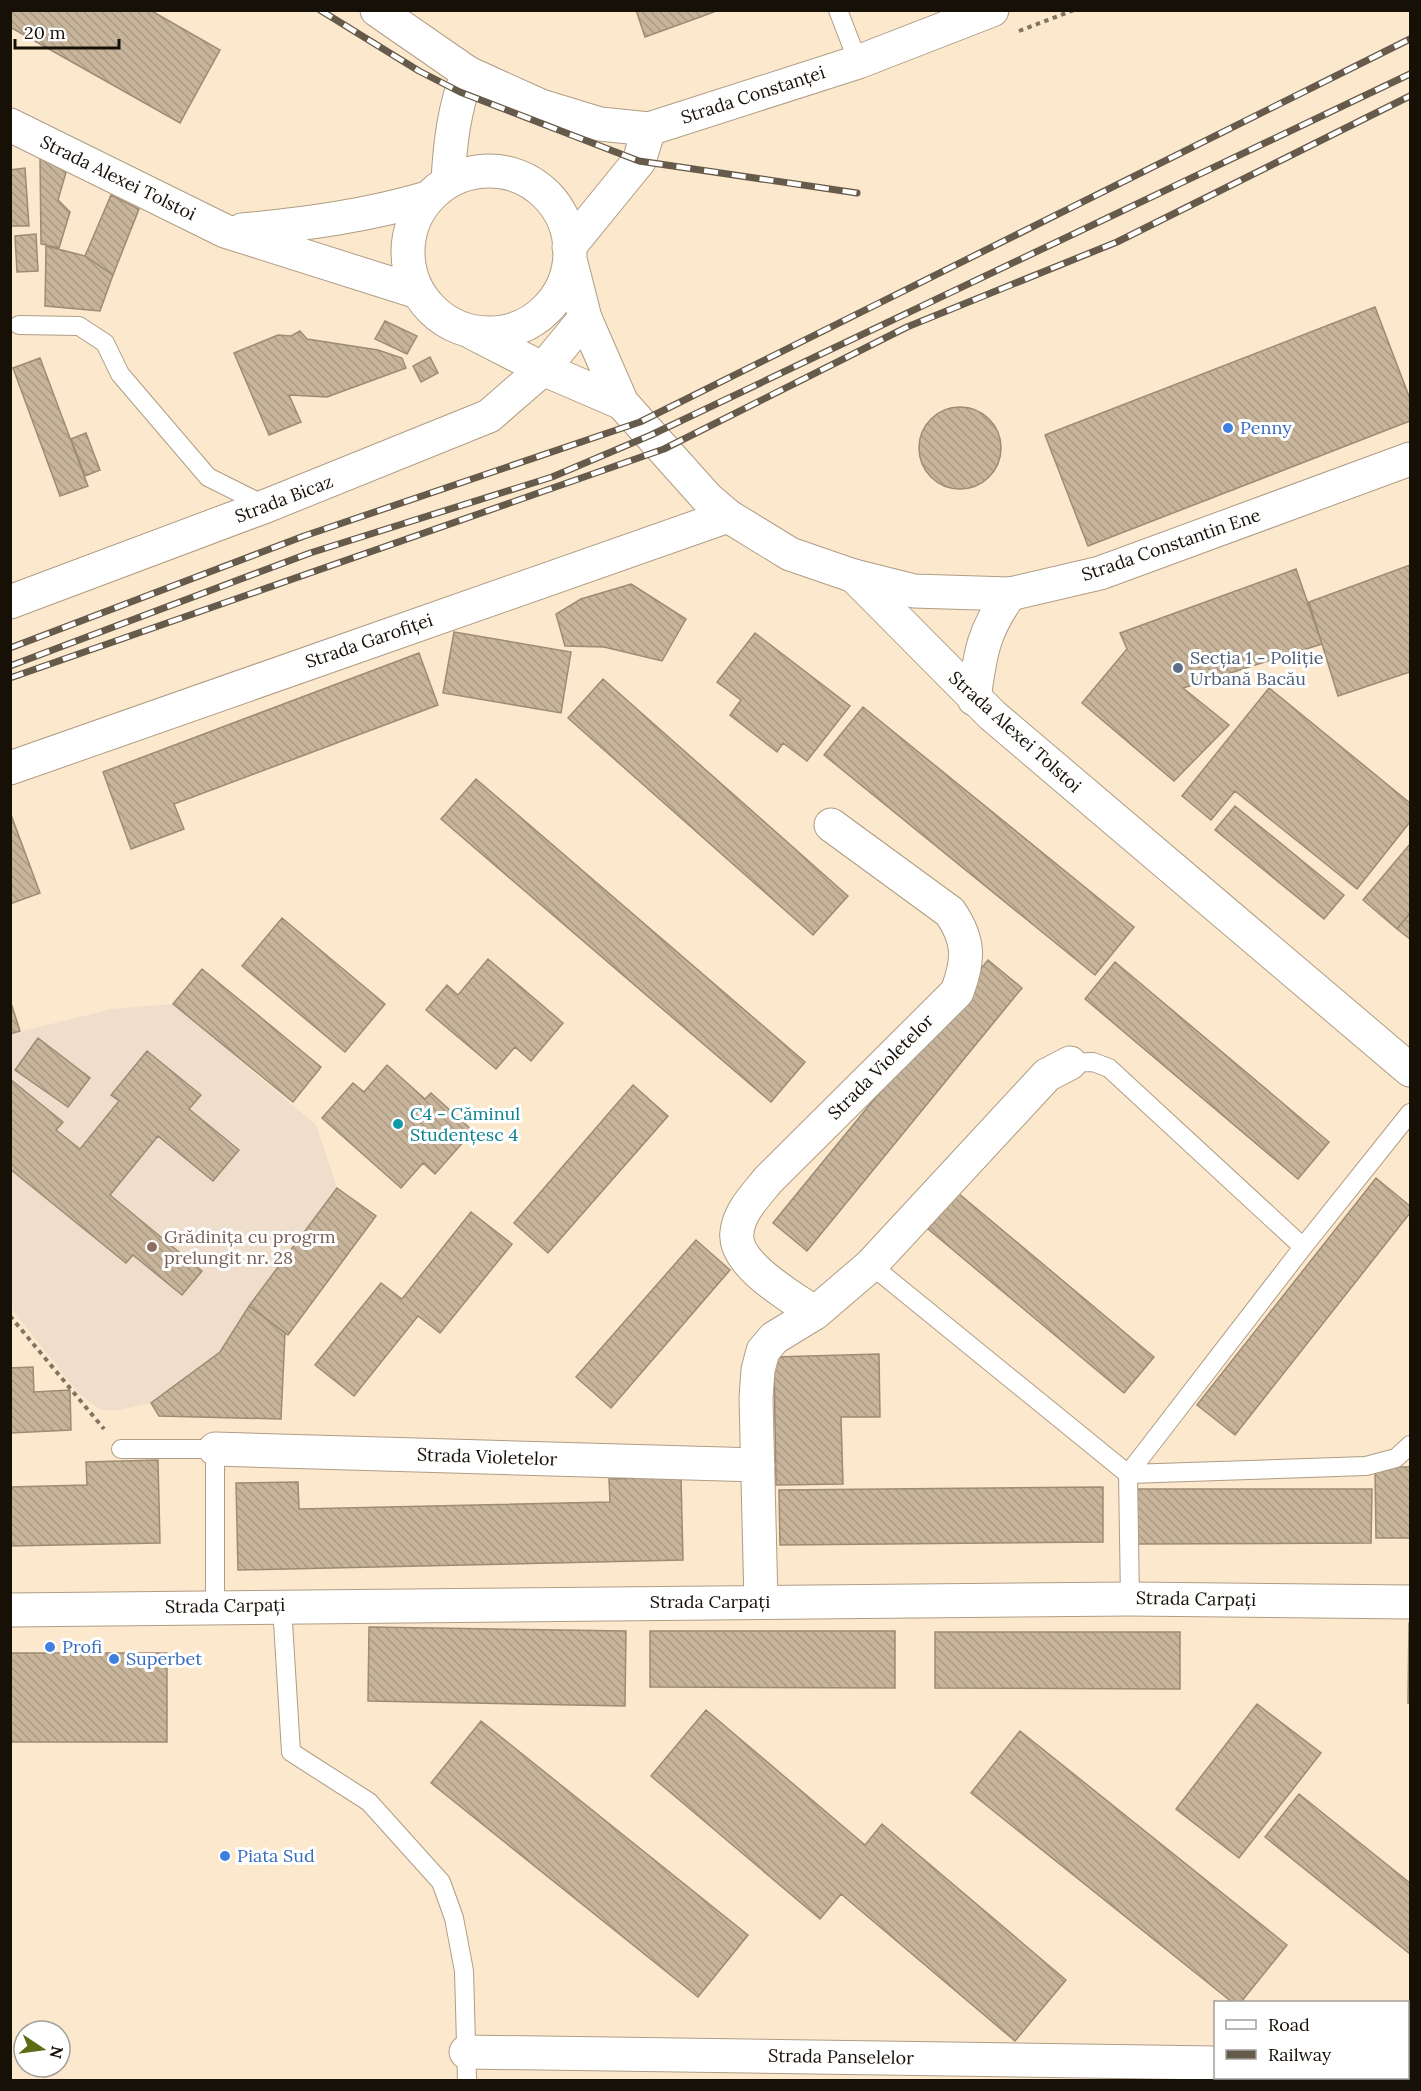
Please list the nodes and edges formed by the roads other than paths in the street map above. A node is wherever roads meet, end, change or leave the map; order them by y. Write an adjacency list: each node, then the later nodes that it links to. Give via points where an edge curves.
1 (377, 10): 5 (street)
2 (838, 10): 4 (lane)
3 (992, 10): 4 (street, Strada Constanței)
4 (858, 62): 7 (street, Strada Constanței)
5 (468, 73): 7 (street, via 541,106 600,124); 8 (street, via 460,92)
6 (10, 125): 9 (street, Strada Alexei Tolstoi)
7 (649, 129): 10 (street, via 639,160)
8 (438, 190): 9 (street, Strada Alexei Tolstoi, via 388,210 297,225); 10 (street, Strada Alexei Tolstoi, via 470,172 493,170 517,175 554,202 565,223); 11 (street, Strada Alexei Tolstoi, via 414,219 408,244 409,268)
9 (225, 231): 11 (street, Strada Alexei Tolstoi)
10 (570, 253): 12 (street, Strada Alexei Tolstoi); 14 (street, Strada Alexei Tolstoi, via 564,282 552,302 535,318 514,329)
11 (418, 292): 14 (street, Strada Alexei Tolstoi, via 439,316)
12 (585, 318): 15 (street, Strada Bicaz); 16 (street, Strada Alexei Tolstoi)
13 (19, 325): 18 (lane, via 79,326 105,343 120,374 208,477)
14 (468, 331): 15 (street, Strada Alexei Tolstoi)
15 (543, 369): 16 (street, Strada Alexei Tolstoi); 18 (street, Strada Bicaz, via 489,416)
16 (622, 403): 19 (street, Strada Alexei Tolstoi, via 707,498)
17 (1410, 459): 21 (street, Strada Constantin Ene, via 1101,573)
18 (266, 507): 22 (street, Strada Bicaz)
19 (728, 516): 20 (street, Strada Alexei Tolstoi, via 790,554); 24 (street, Strada Garofiței)
20 (854, 576): 21 (street, Strada Constantin Ene, via 914,591); 23 (street, Strada Alexei Tolstoi)
21 (1010, 594): 23 (street, via 991,620 979,659)
22 (10, 602)
23 (974, 699): 27 (street, Strada Alexei Tolstoi)
24 (10, 768)
25 (831, 825): 31 (street, Strada Violetelor, via 950,912 961,928 966,950 965,970 957,992 768,1180 745,1209 736,1232 752,1268)
26 (1070, 1064): 29 (lane, via 1093,1062 1109,1068); 30 (street, via 1047,1075)
27 (1410, 1070)
28 (1410, 1113): 29 (lane)
29 (1303, 1247): 36 (lane)
30 (871, 1265): 31 (street); 36 (lane)
31 (815, 1313): 35 (street, via 774,1338 763,1350 756,1398)
32 (1410, 1445): 36 (lane, via 1396,1458 1366,1466)
33 (121, 1449): 34 (lane)
34 (215, 1449): 35 (street, Strada Violetelor); 40 (lane)
35 (758, 1465): 38 (street)
36 (1128, 1474): 37 (lane)
37 (1130, 1599): 38 (street, Strada Carpați); 39 (street, Strada Carpați)
38 (760, 1602): 41 (street, Strada Carpați)
39 (1410, 1602)
40 (215, 1606): 41 (street, Strada Carpați); 42 (street, Strada Carpați)
41 (282, 1606): 44 (lane, via 291,1752 369,1802 441,1882 454,1918 464,1971)
42 (10, 1610)
43 (1214, 2062): 44 (street, Strada Panselelor)
44 (466, 2066)

